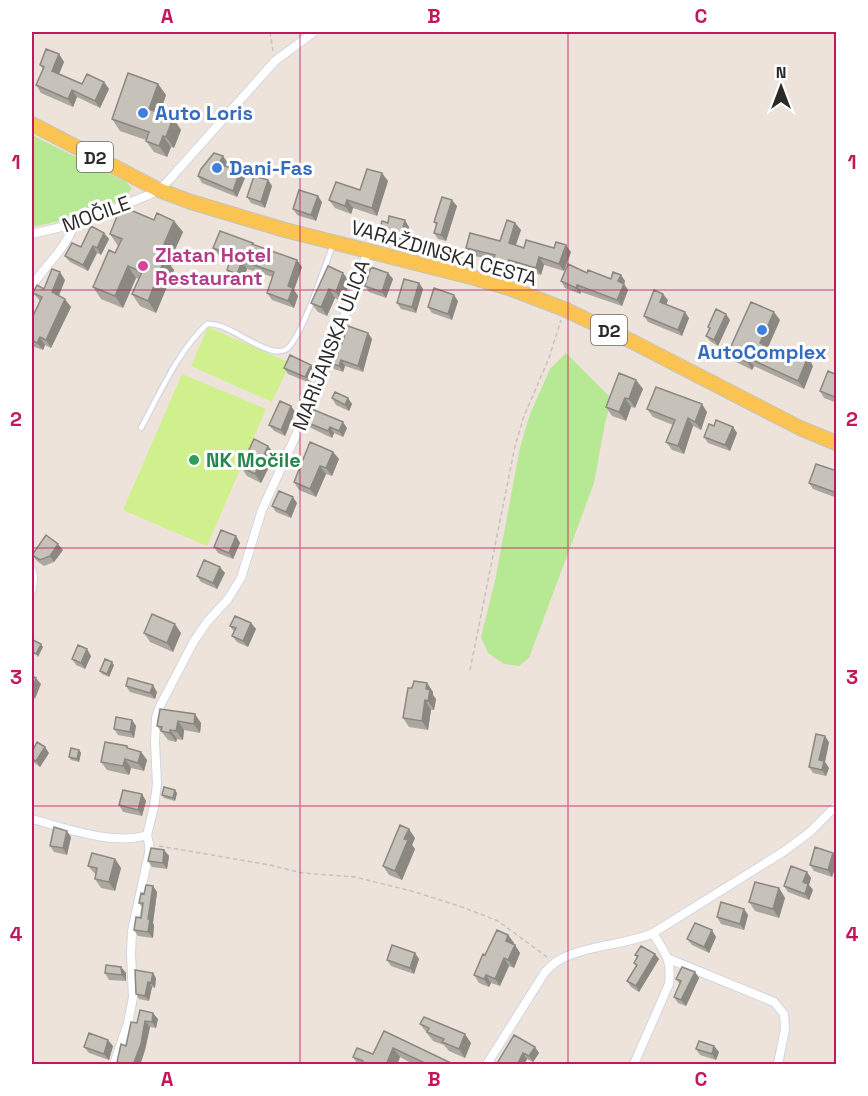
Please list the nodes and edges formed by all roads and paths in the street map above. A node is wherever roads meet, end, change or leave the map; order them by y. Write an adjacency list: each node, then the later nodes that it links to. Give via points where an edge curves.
1 (270, 32): 3 (path)
2 (314, 32): 3 (street)
3 (275, 61): 5 (street)
4 (32, 124): 5 (main road, VARAŽDINSKA CESTA / D2)
5 (159, 190): 6 (street, MOČILE); 8 (main road, VARAŽDINSKA CESTA / D2)
6 (74, 225): 7 (street, MOČILE); 10 (street)
7 (32, 234)
8 (334, 242): 9 (main road, VARAŽDINSKA CESTA / D2); 12 (lane, via 293,343 274,351 218,325 207,324 173,368)
9 (368, 251): 11 (main road, VARAŽDINSKA CESTA / D2, via 509,288); 19 (street, MARIJANSKA ULICA, via 322,378 262,510 241,578 194,641 160,706 155,742 157,784)
10 (32, 286)
11 (564, 309): 13 (main road, VARAŽDINSKA CESTA / D2); 16 (path, via 515,446)
12 (141, 428)
13 (837, 443)
14 (32, 571): 15 (street)
15 (32, 589)
16 (470, 670)
17 (837, 806): 20 (street, via 783,852)
18 (32, 819): 19 (street, via 92,835)
19 (148, 839): 22 (path, via 302,873 355,877 415,892 498,921); 23 (street, MARIJANSKA ULICA, via 132,931 133,997)
20 (653, 933): 21 (street); 22 (street, via 579,952)
21 (669, 959): 25 (street, via 669,984); 26 (street, via 774,1002 784,1014 785,1029)
22 (555, 963): 24 (street, via 545,972)
23 (114, 1065)
24 (487, 1065)
25 (634, 1065)
26 (778, 1065)

